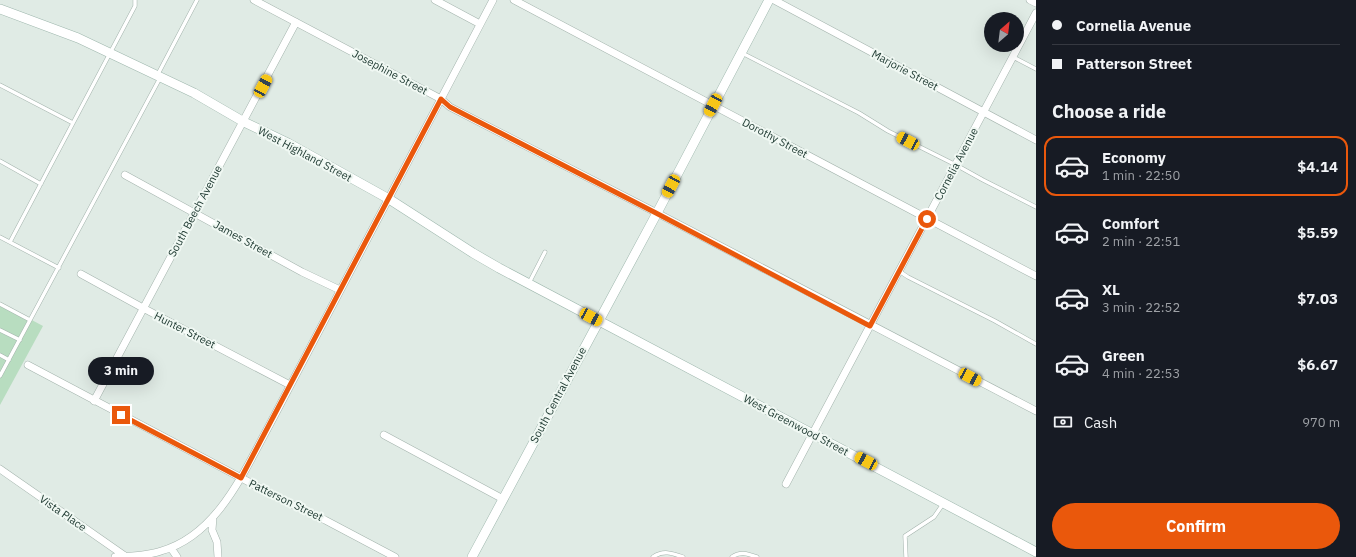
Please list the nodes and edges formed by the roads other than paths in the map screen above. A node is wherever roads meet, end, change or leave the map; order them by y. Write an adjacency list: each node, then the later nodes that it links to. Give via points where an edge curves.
1 (135, 0): 15 (lane, via 135,6)
2 (197, 0): 19 (lane)
3 (254, 0): 13 (street, Josephine Street)
4 (435, 0): 14 (street)
5 (493, 0): 14 (street)
6 (514, 0): 22 (street, Dorothy Street)
7 (769, 0): 16 (street, South Central Avenue)
8 (774, 0): 23 (street, Marjorie Street)
9 (1030, 0): 10 (street)
10 (1036, 3)
11 (0, 8): 15 (street, West Highland Street)
12 (1036, 13): 17 (street, Cornelia Avenue)
13 (296, 22): 21 (street, Josephine Street); 24 (street, South Beech Avenue)
14 (480, 24): 21 (street)
15 (111, 53): 19 (street, West Highland Street); 25 (lane)
16 (741, 53): 22 (street, South Central Avenue); 28 (lane)
17 (1012, 57): 18 (lane); 23 (street, Cornelia Avenue)
18 (1036, 69)
19 (159, 76): 24 (street, West Highland Street); 39 (lane)
20 (0, 85): 25 (lane)
21 (441, 99): 31 (street); 34 (street, Josephine Street, via 450,107)
22 (713, 105): 34 (street, South Central Avenue); 35 (street, Dorothy Street)
23 (983, 112): 26 (street, Marjorie Street); 28 (street, Cornelia Avenue)
24 (244, 122): 31 (street, West Highland Street, via 288,143); 33 (street, South Beech Avenue)
25 (73, 123): 30 (lane)
26 (1036, 140)
27 (0, 161): 30 (lane)
28 (956, 165): 32 (lane); 35 (street, Cornelia Avenue)
29 (125, 175): 33 (street, James Street)
30 (41, 184): 37 (lane)
31 (389, 199): 43 (street, West Highland Street, via 473,253); 44 (street)
32 (1036, 207)
33 (194, 212): 44 (street, James Street, via 302,272); 46 (street, South Beech Avenue)
34 (656, 213): 48 (street, South Central Avenue); 49 (street, Josephine Street)
35 (927, 219): 40 (street, Cornelia Avenue); 42 (street, Dorothy Street)
36 (0, 237): 37 (lane)
37 (10, 242): 39 (lane)
38 (545, 252): 43 (lane)
39 (58, 268): 47 (lane)
40 (899, 271): 49 (street, Cornelia Avenue); 52 (lane)
41 (81, 274): 46 (street, Hunter Street)
42 (1036, 276)
43 (529, 284): 48 (street, West Highland Street)
44 (340, 290): 57 (street)
45 (0, 304): 47 (lane)
46 (143, 308): 57 (street, Hunter Street); 58 (street, South Beech Avenue)
47 (30, 320): 51 (lane)
48 (598, 321): 60 (street, West Greenwood Street); 65 (street, South Central Avenue)
49 (870, 326): 59 (street, Josephine Street); 60 (street, Cornelia Avenue)
50 (0, 330): 51 (lane)
51 (20, 340): 54 (lane)
52 (1036, 344)
53 (0, 356): 54 (lane)
54 (9, 360): 56 (lane)
55 (28, 366): 58 (street, Patterson Street)
56 (0, 376)
57 (290, 385): 63 (street)
58 (94, 401): 63 (street, Patterson Street)
59 (1036, 412)
60 (813, 434): 64 (street, Cornelia Avenue); 66 (street, West Greenwood Street)
61 (384, 435): 65 (street)
62 (0, 469): 70 (street, Vista Place)
63 (241, 478): 67 (street); 74 (street, Patterson Street)
64 (786, 484)
65 (503, 499): 75 (street, South Central Avenue)
66 (944, 503): 69 (street, West Greenwood Street); 80 (lane, via 934,517 905,536)
67 (213, 517): 68 (street, via 190,537); 73 (street, via 212,530 217,542)
68 (171, 548): 70 (street, via 160,552); 72 (street)
69 (1036, 552)
70 (125, 556): 71 (street)
71 (115, 557)
72 (177, 557)
73 (218, 557)
74 (395, 557)
75 (472, 557)
76 (653, 557): 77 (lane, via 663,552)
77 (683, 557)
78 (732, 557): 79 (lane, via 747,553)
79 (757, 557)
80 (906, 557)

